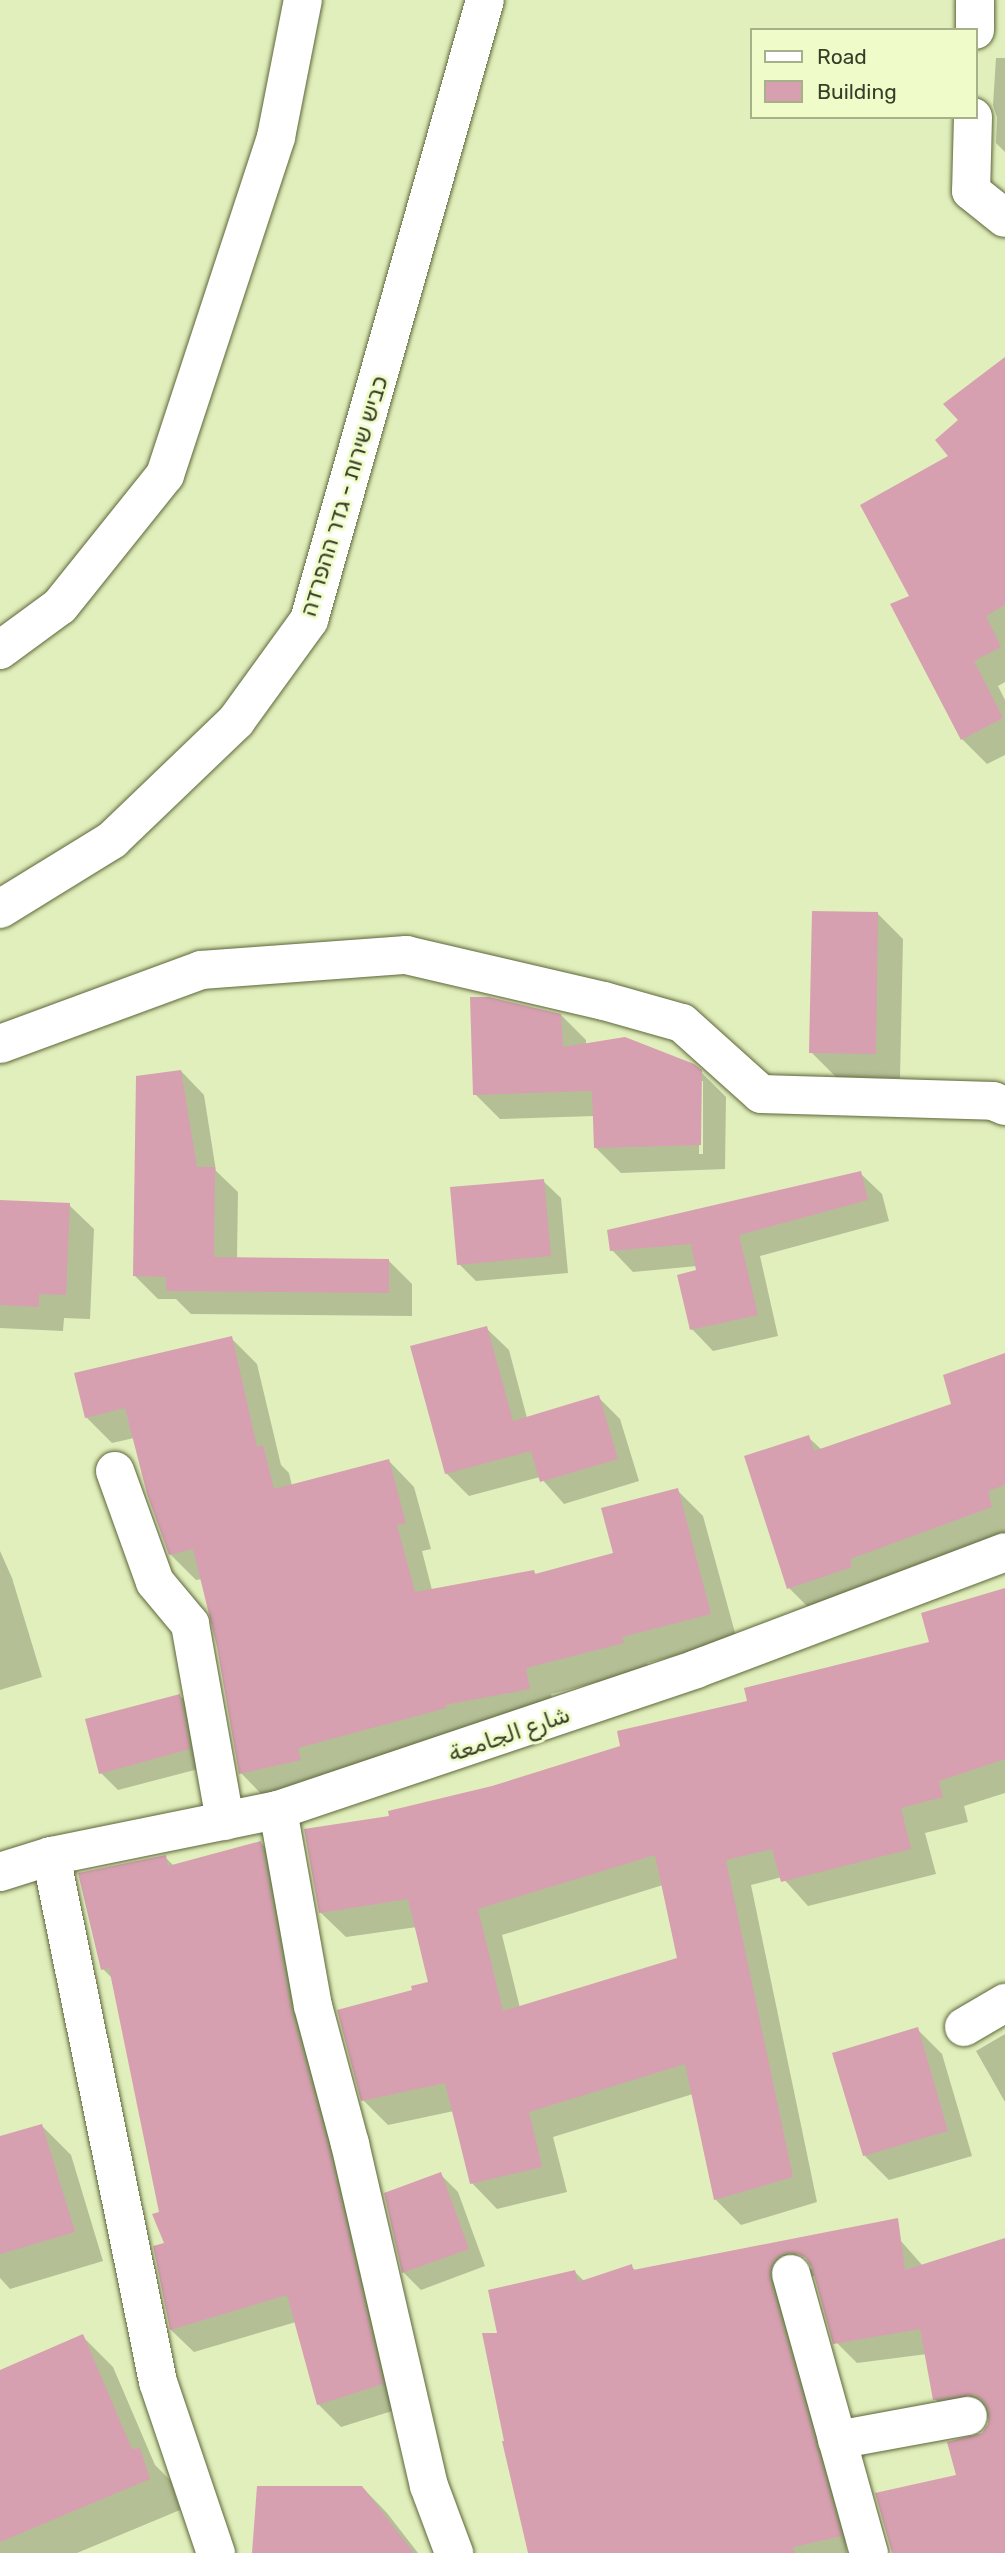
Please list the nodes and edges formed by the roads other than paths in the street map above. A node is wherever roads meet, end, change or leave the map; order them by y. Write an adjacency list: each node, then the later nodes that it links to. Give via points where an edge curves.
1 (303, 0): 7 (street, via 276,137 165,475 60,606)
2 (485, 0): 8 (street, כביש שירות - גדר ההפרדה, via 309,620 236,722 112,840)
3 (975, 0): 4 (street)
4 (975, 28)
5 (973, 119): 6 (street, via 971,191)
6 (1005, 218)
7 (0, 650)
8 (0, 909)
9 (0, 1044): 10 (street, via 201,970 406,956 682,1023 761,1094 993,1101)
10 (1005, 1106)
11 (116, 1471): 14 (street, via 155,1582 190,1624)
12 (1005, 1552): 13 (street, شارع الجامعة, via 695,1669)
13 (278, 1810): 14 (street, شارع الجامعة); 23 (street, via 313,2006 350,2144 429,2486)
14 (225, 1821): 15 (street, شارع الجامعة)
15 (51, 1856): 16 (street, شارع الجامعة); 22 (street, via 158,2382)
16 (0, 1871)
17 (1005, 2003): 18 (street)
18 (964, 2027)
19 (792, 2274): 21 (street)
20 (968, 2416): 21 (street)
21 (837, 2440): 24 (street)
22 (216, 2553)
23 (454, 2553)
24 (869, 2553)

